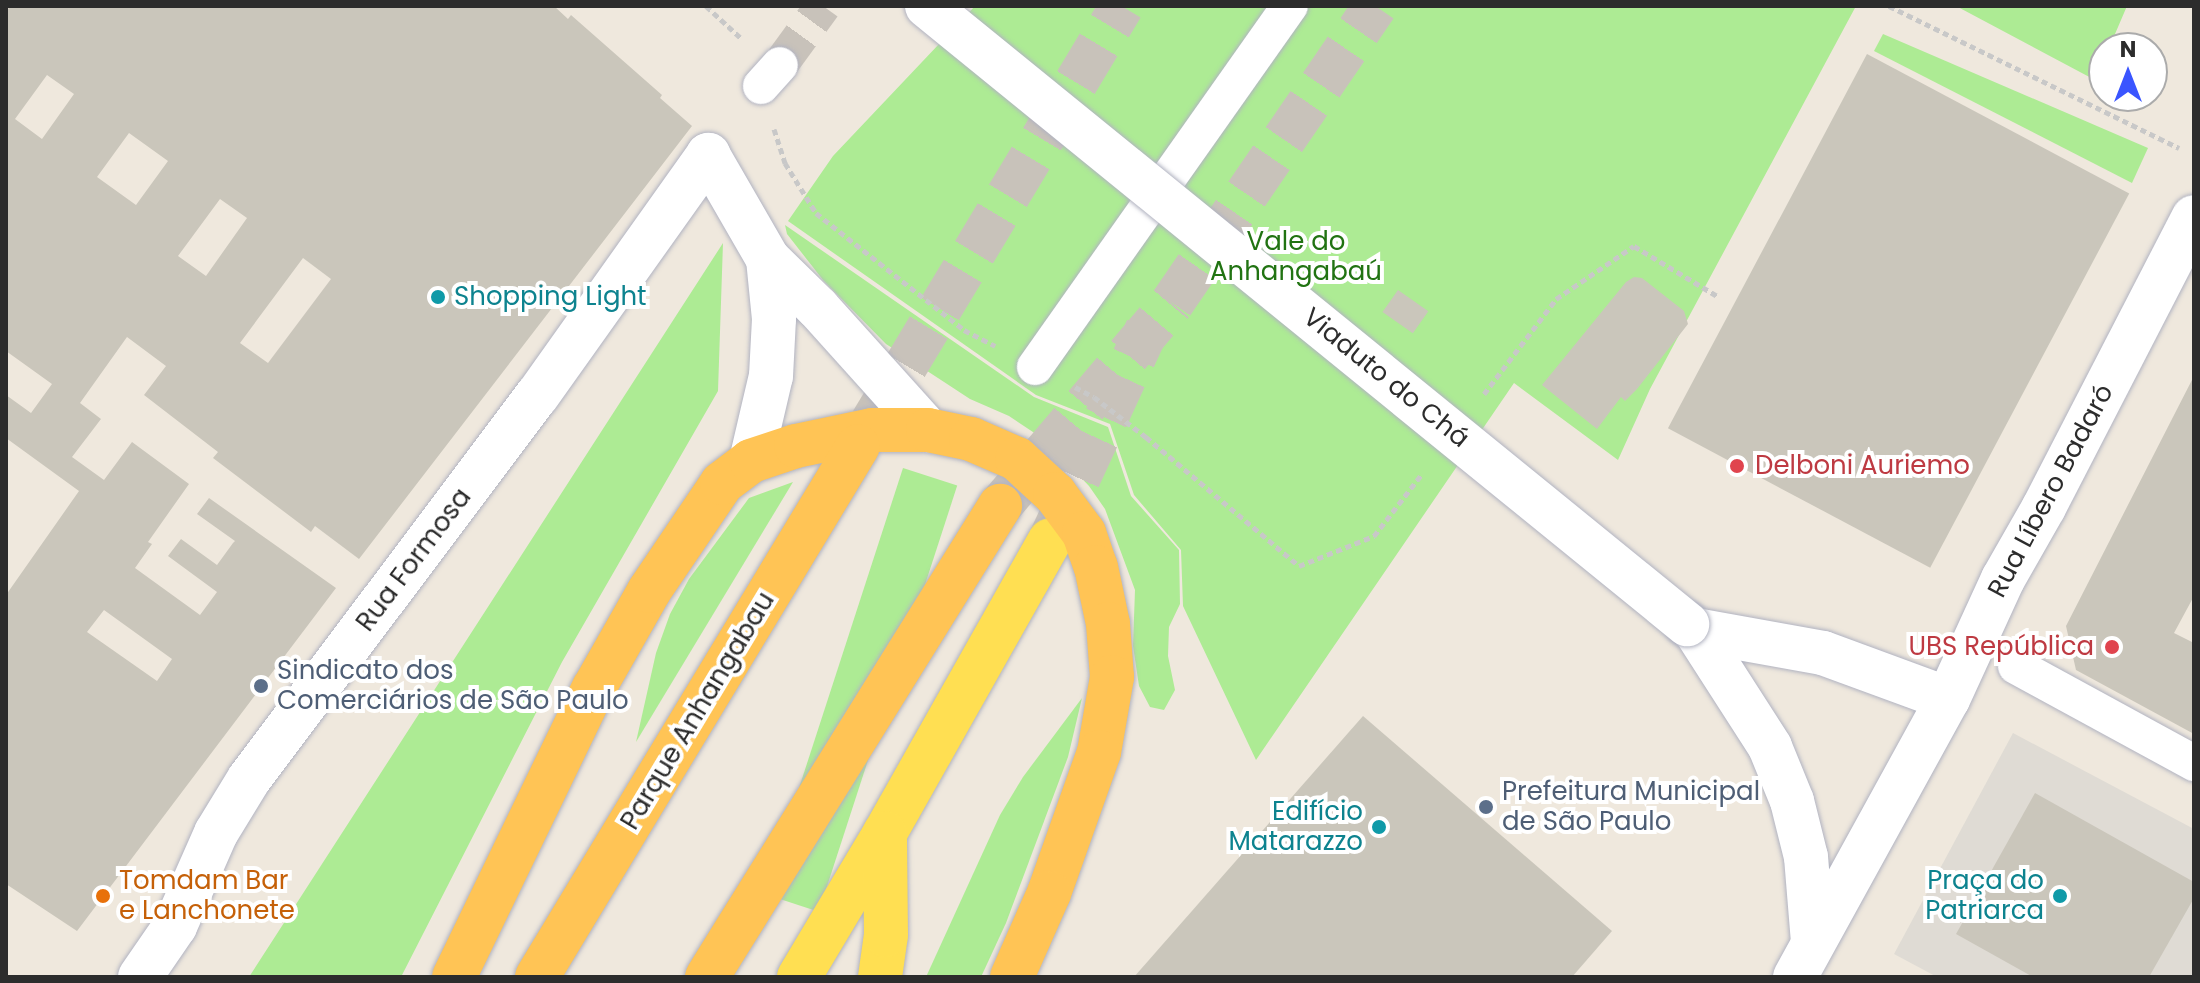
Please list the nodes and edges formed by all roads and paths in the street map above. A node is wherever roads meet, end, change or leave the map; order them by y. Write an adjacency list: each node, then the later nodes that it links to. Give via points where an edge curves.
1 (706, 6): 5 (path)
2 (927, 6): 19 (main road, Viaduto do Chá, bridge)
3 (1290, 6): 10 (street)
4 (1889, 6): 6 (path)
5 (749, 45)
6 (2179, 148)
7 (2194, 217): 21 (main road, Rua Líbero Badaró, via 2003,579)
8 (768, 259): 12 (main road); 14 (main road, via 774,319 771,376); 25 (main road, Rua Formosa, via 708,155 537,396 249,779 216,833 175,926)
9 (1719, 297): 11 (path, via 1634,246 1556,299)
10 (1035, 367)
11 (1482, 396)
12 (928, 430): 14 (highway, via 872,430); 31 (highway, via 971,439 1017,459 1055,494 1084,533 1108,624 1112,677 1099,752 1049,893)
13 (858, 446): 27 (highway, Parque Anhangabau)
14 (751, 461): 26 (highway, via 722,483 649,591 594,688)
15 (1427, 468): 17 (path)
16 (1000, 506): 28 (highway)
17 (1374, 536)
18 (1050, 540): 23 (main road)
19 (1691, 627): 21 (main road, Viaduto do Chá, via 1823,653); 24 (main road, Viaduto do Chá, via 1770,747 1792,801 1806,857)
20 (2016, 666): 22 (street)
21 (1948, 699): 24 (main road, Rua Líbero Badaró)
22 (2194, 763)
23 (885, 833): 29 (main road); 30 (main road, via 886,935)
24 (1804, 959)
25 (140, 977)
26 (454, 977)
27 (537, 977)
28 (707, 977)
29 (799, 977)
30 (880, 977)
31 (1012, 977)

